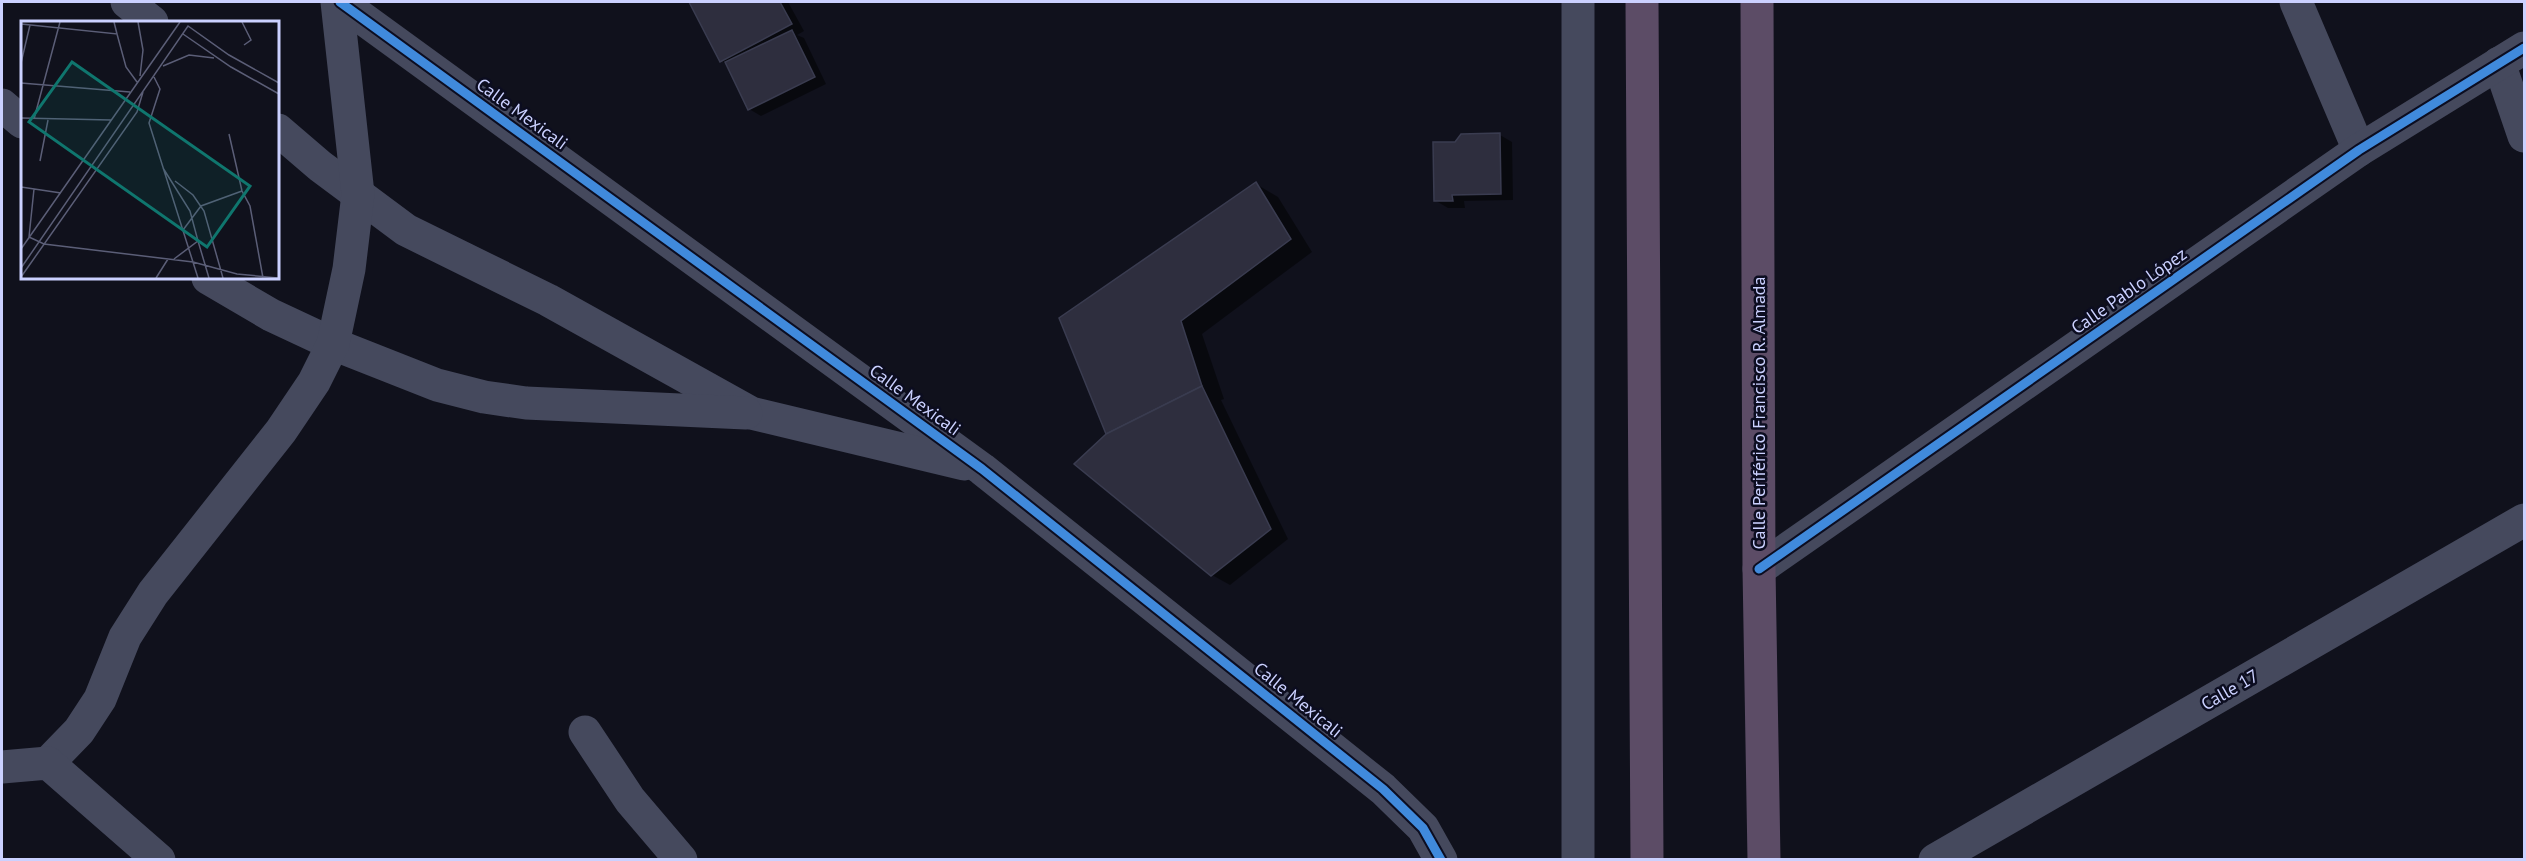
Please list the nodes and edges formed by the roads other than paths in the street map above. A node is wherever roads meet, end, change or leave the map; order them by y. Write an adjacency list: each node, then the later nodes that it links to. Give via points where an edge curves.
1 (127, 2): 7 (street)
2 (339, 2): 14 (street); 18 (street, Calle Mexicali)
3 (1578, 2): 27 (street)
4 (1642, 2): 28 (highway)
5 (1757, 2): 20 (highway, Calle Periférico Francisco R. Almada)
6 (2296, 2): 13 (street)
7 (151, 21)
8 (2512, 56): 12 (street); 13 (street, Calle Pablo López)
9 (2, 105): 10 (street)
10 (21, 121)
11 (279, 131): 14 (street)
12 (2524, 136)
13 (2359, 150): 20 (street, Calle Pablo López)
14 (358, 194): 16 (street, via 349,268); 17 (street, via 406,230 558,305)
15 (210, 279): 16 (street, via 271,315)
16 (333, 344): 17 (street, via 437,385 484,397 526,403); 22 (street, via 314,382 281,431 153,593 124,637 100,699 79,731)
17 (752, 413): 18 (street)
18 (982, 469): 26 (street, Calle Mexicali, via 1383,789 1423,828)
19 (2524, 520): 30 (street, Calle 17)
20 (1759, 569): 29 (highway, Calle Periférico Francisco R. Almada)
21 (585, 732): 25 (street, via 630,800)
22 (48, 763): 23 (street); 24 (street)
23 (2, 767)
24 (159, 860)
25 (681, 860)
26 (1441, 860)
27 (1578, 860)
28 (1647, 860)
29 (1764, 860)
30 (1935, 860)

